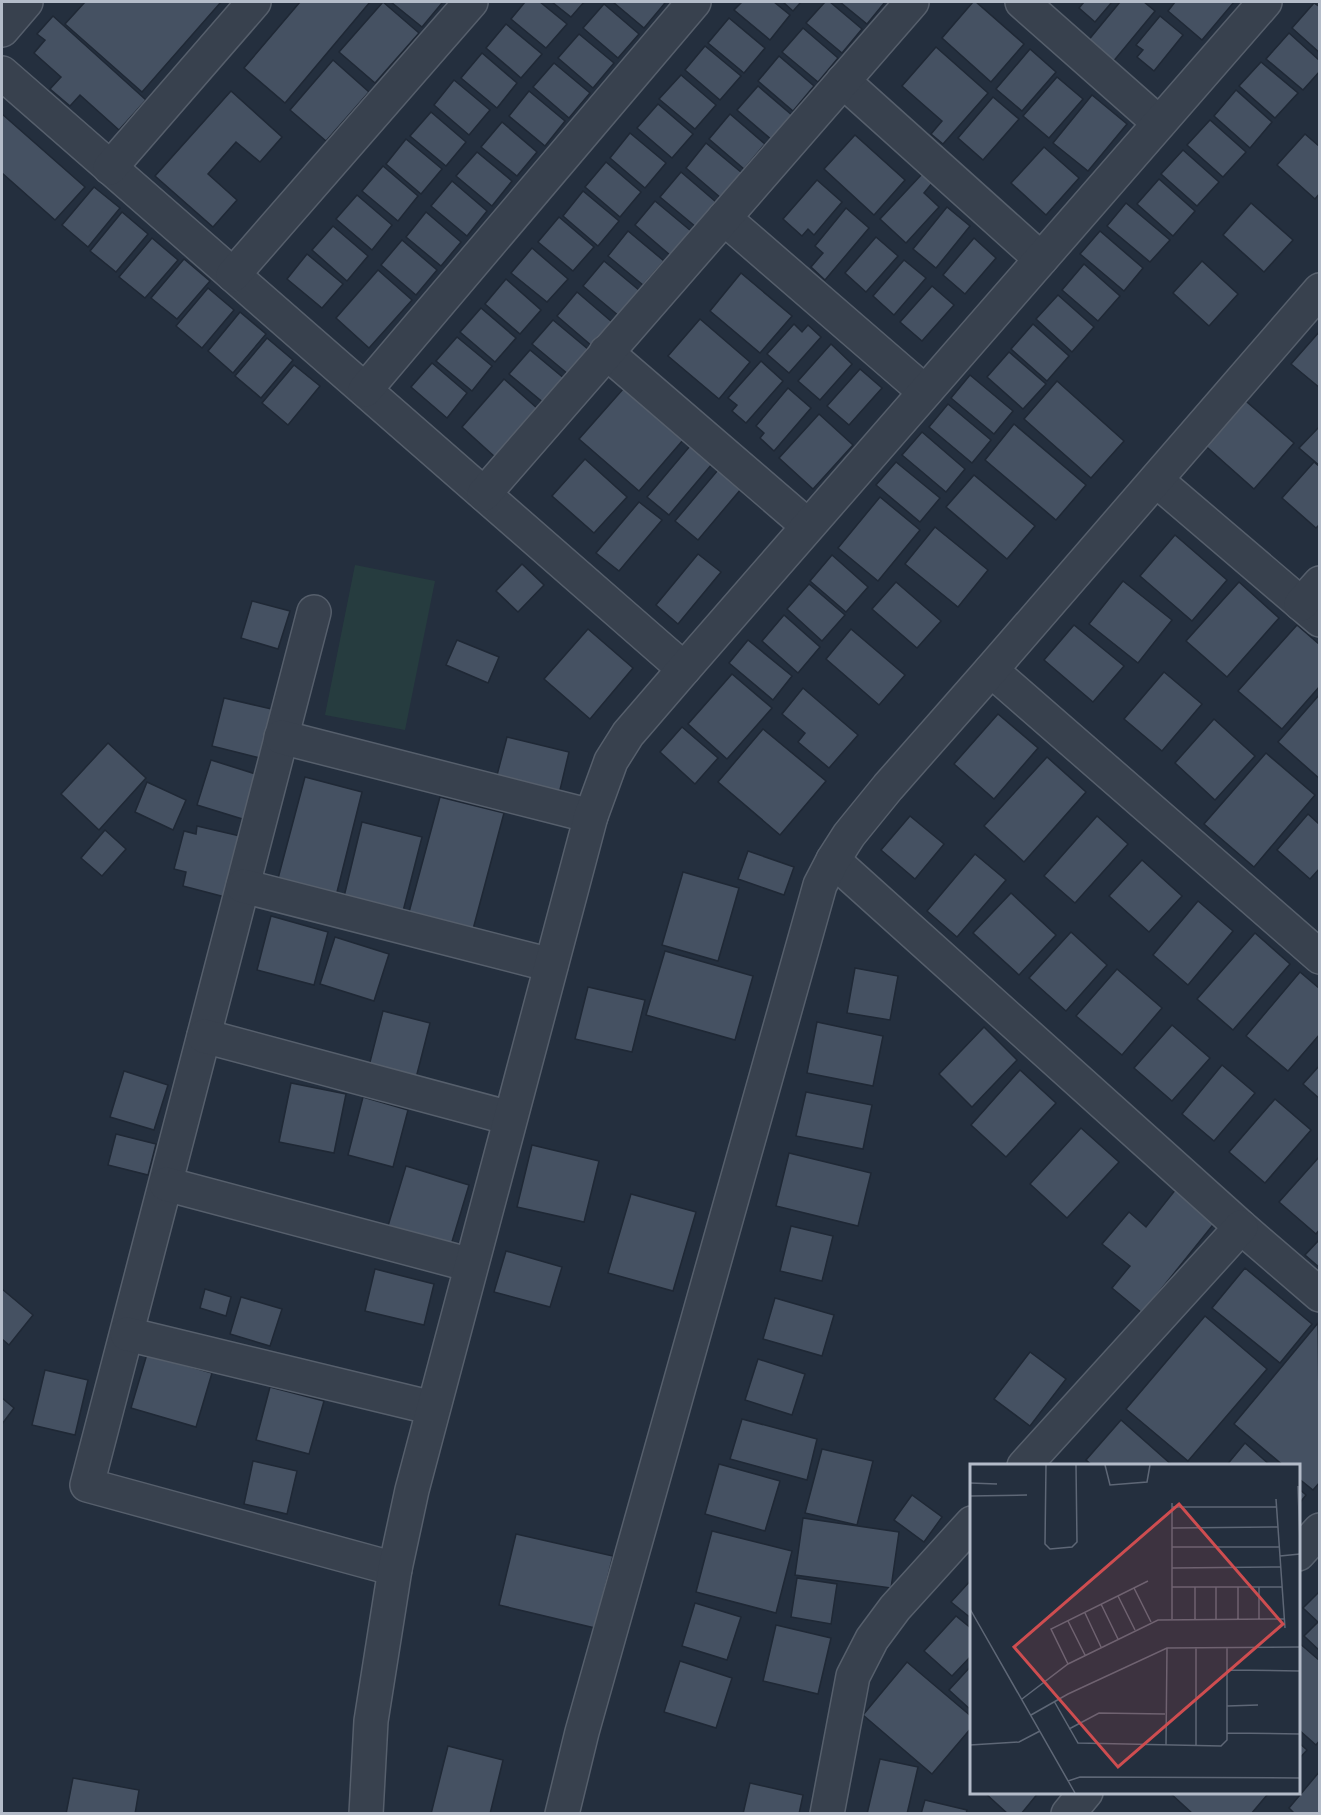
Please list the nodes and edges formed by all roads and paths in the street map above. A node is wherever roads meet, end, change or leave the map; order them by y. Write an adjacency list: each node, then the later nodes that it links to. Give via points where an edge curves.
1 (26, 2): 8 (street)
2 (254, 2): 12 (street)
3 (471, 2): 15 (street)
4 (694, 2): 18 (street)
5 (912, 2): 10 (street)
6 (1022, 2): 11 (street)
7 (1265, 2): 11 (street)
8 (2, 30)
9 (2, 73): 12 (street)
10 (843, 81): 13 (street); 14 (street)
11 (1159, 123): 14 (street)
12 (110, 168): 15 (street)
13 (724, 218): 17 (street); 19 (street)
14 (1041, 259): 19 (street)
15 (233, 275): 18 (street)
16 (1320, 290): 20 (street)
17 (606, 352): 21 (street); 22 (street)
18 (365, 390): 21 (street)
19 (925, 392): 22 (street)
20 (1156, 480): 23 (street); 26 (street)
21 (484, 494): 25 (street)
22 (808, 526): 25 (street)
23 (1313, 603)
24 (314, 612): 27 (street)
25 (684, 669): 28 (street, via 628,734 611,761)
26 (991, 670): 29 (street, via 888,787); 31 (street)
27 (281, 737): 28 (street); 30 (street)
28 (591, 816): 32 (street)
29 (833, 860): 36 (street); 48 (street, via 820,885)
30 (243, 886): 32 (street); 33 (street)
31 (1320, 957)
32 (551, 965): 34 (street)
33 (204, 1036): 34 (street); 35 (street)
34 (510, 1118): 37 (street)
35 (165, 1184): 37 (street); 39 (street)
36 (1241, 1227): 38 (street); 41 (street)
37 (471, 1265): 40 (street)
38 (1320, 1295)
39 (127, 1334): 40 (street); 45 (street, via 87,1485)
40 (433, 1408): 45 (street)
41 (1026, 1464)
42 (970, 1525): 49 (street, via 895,1608 872,1639 853,1676)
43 (1320, 1530): 44 (street)
44 (1300, 1553)
45 (395, 1569): 47 (street, via 371,1721)
46 (1084, 1794): 50 (street)
47 (366, 1814)
48 (562, 1814)
49 (827, 1814)
50 (1068, 1814)

